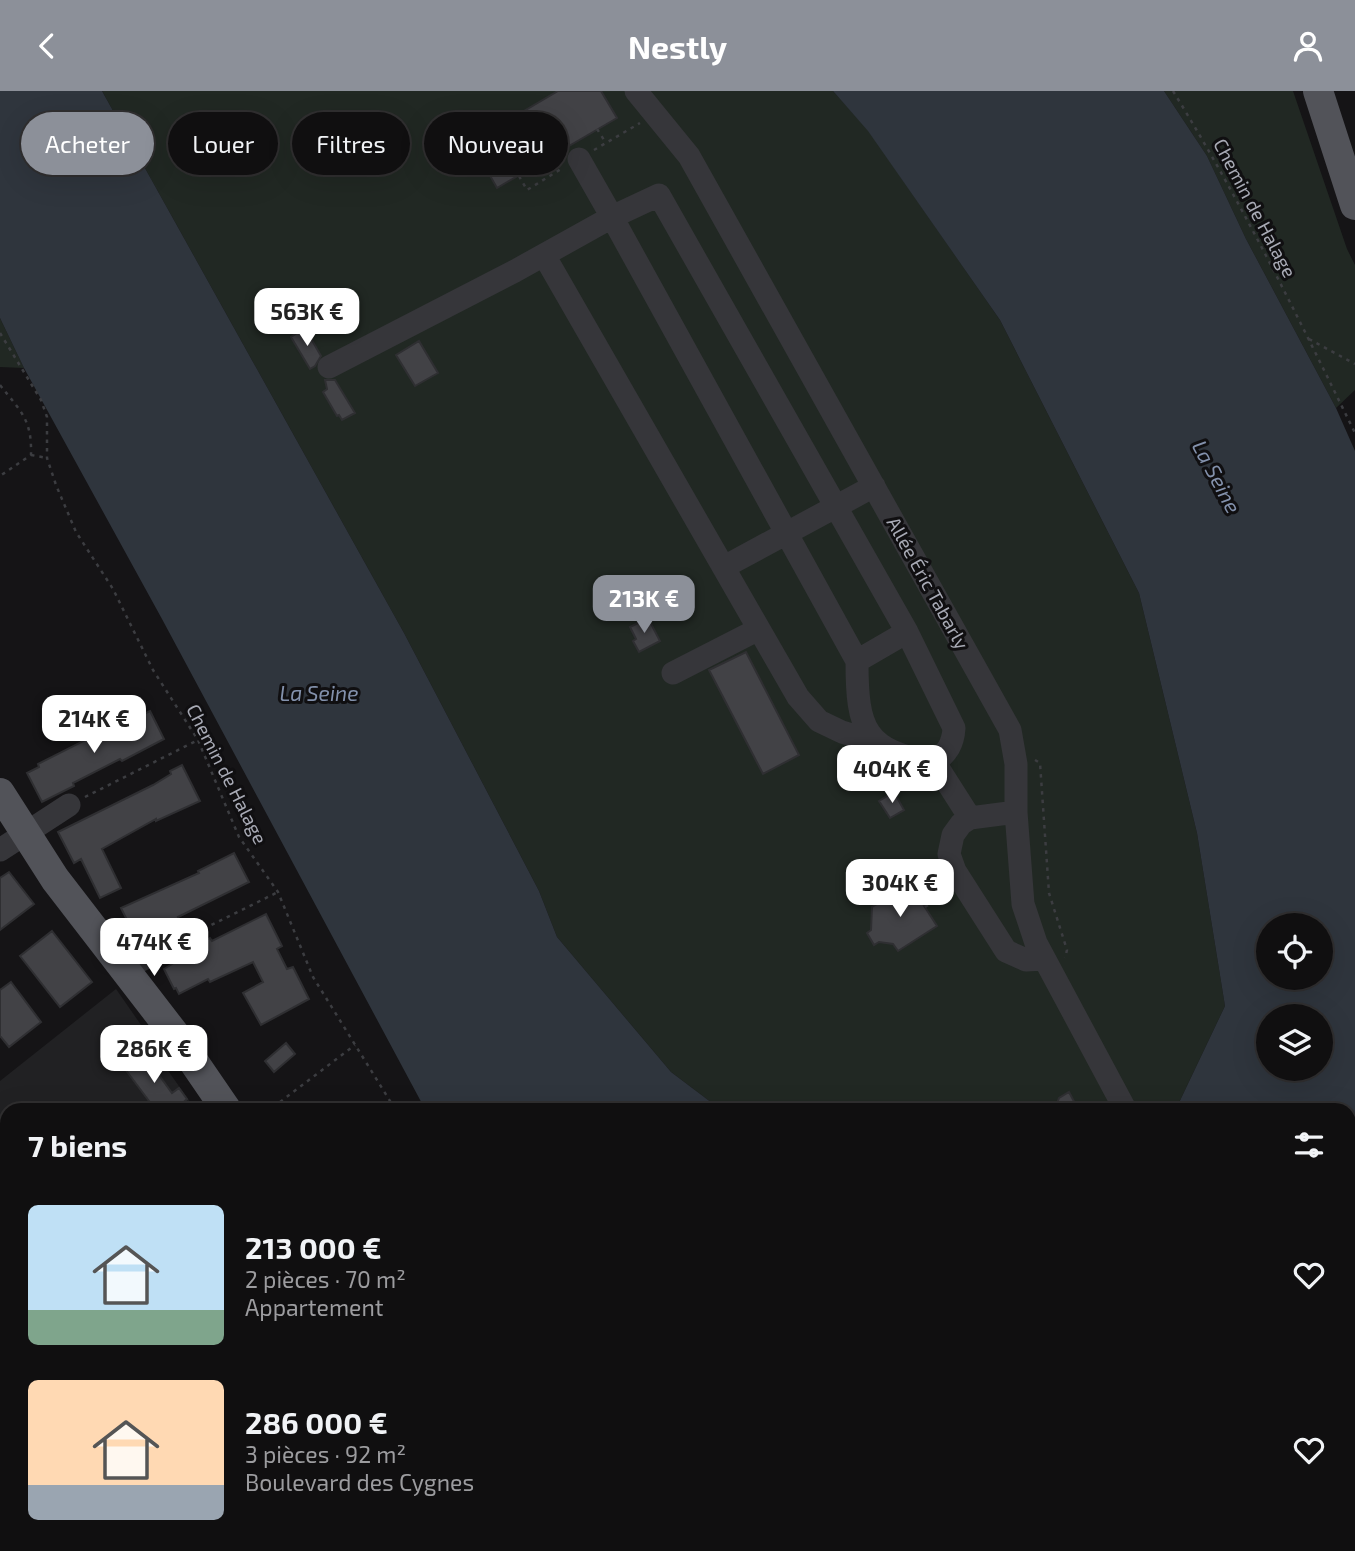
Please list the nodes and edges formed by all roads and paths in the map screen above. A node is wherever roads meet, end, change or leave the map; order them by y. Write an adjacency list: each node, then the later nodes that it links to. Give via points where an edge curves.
1 (636, 91): 19 (street, Allée Éric Tabarly, via 688,156)
2 (1173, 91): 11 (path, Chemin de Halage, via 1215,158)
3 (1318, 91): 7 (main road)
4 (597, 129): 5 (path)
5 (606, 143)
6 (579, 159): 8 (street)
7 (1355, 205)
8 (612, 217): 9 (street); 20 (street, via 659,195); 21 (street)
9 (544, 255): 13 (street); 22 (street)
10 (0, 333): 17 (path, Chemin de Halage, via 41,400 47,417)
11 (1309, 339): 12 (path); 15 (path, Chemin de Halage)
12 (1355, 364)
13 (329, 367)
14 (0, 385): 16 (path, via 27,420)
15 (1355, 433)
16 (31, 456): 17 (path); 18 (path)
17 (47, 458): 27 (path, Chemin de Halage, via 76,532)
18 (0, 475)
19 (874, 486): 20 (street); 29 (street, Allée Éric Tabarly, via 1010,730)
20 (835, 506): 21 (street); 24 (street)
21 (786, 532): 22 (street); 25 (street)
22 (724, 567): 23 (street)
23 (759, 629): 26 (street); 28 (street, via 798,697 820,721)
24 (907, 632): 25 (street); 30 (street, via 954,728 949,750)
25 (857, 661): 28 (street, via 857,700 866,729)
26 (673, 673)
27 (198, 740): 32 (path); 38 (path, Chemin de Halage, via 239,837)
28 (878, 743): 30 (street, via 908,758)
29 (1014, 748): 33 (street, Allée Éric Tabarly); 41 (path, via 1040,763 1049,893 1067,950)
30 (935, 763): 34 (street)
31 (0, 793): 35 (main road)
32 (69, 805): 35 (street)
33 (1016, 812): 34 (street); 41 (street, Allée Éric Tabarly, via 1023,904 1036,943)
34 (970, 818): 37 (street, via 949,844)
35 (24, 833): 36 (street); 42 (main road)
36 (0, 850)
37 (963, 883): 39 (path); 41 (street, via 1006,951 1026,960)
38 (278, 892): 40 (path); 43 (path, Chemin de Halage, via 313,977)
39 (925, 907)
40 (166, 948): 42 (street)
41 (1054, 960): 47 (street, Allée Éric Tabarly)
42 (123, 969): 45 (main road, via 176,1036)
43 (355, 1045): 44 (path); 46 (path, Chemin de Halage)
44 (280, 1102)
45 (220, 1103)
46 (390, 1103)
47 (1122, 1103)

